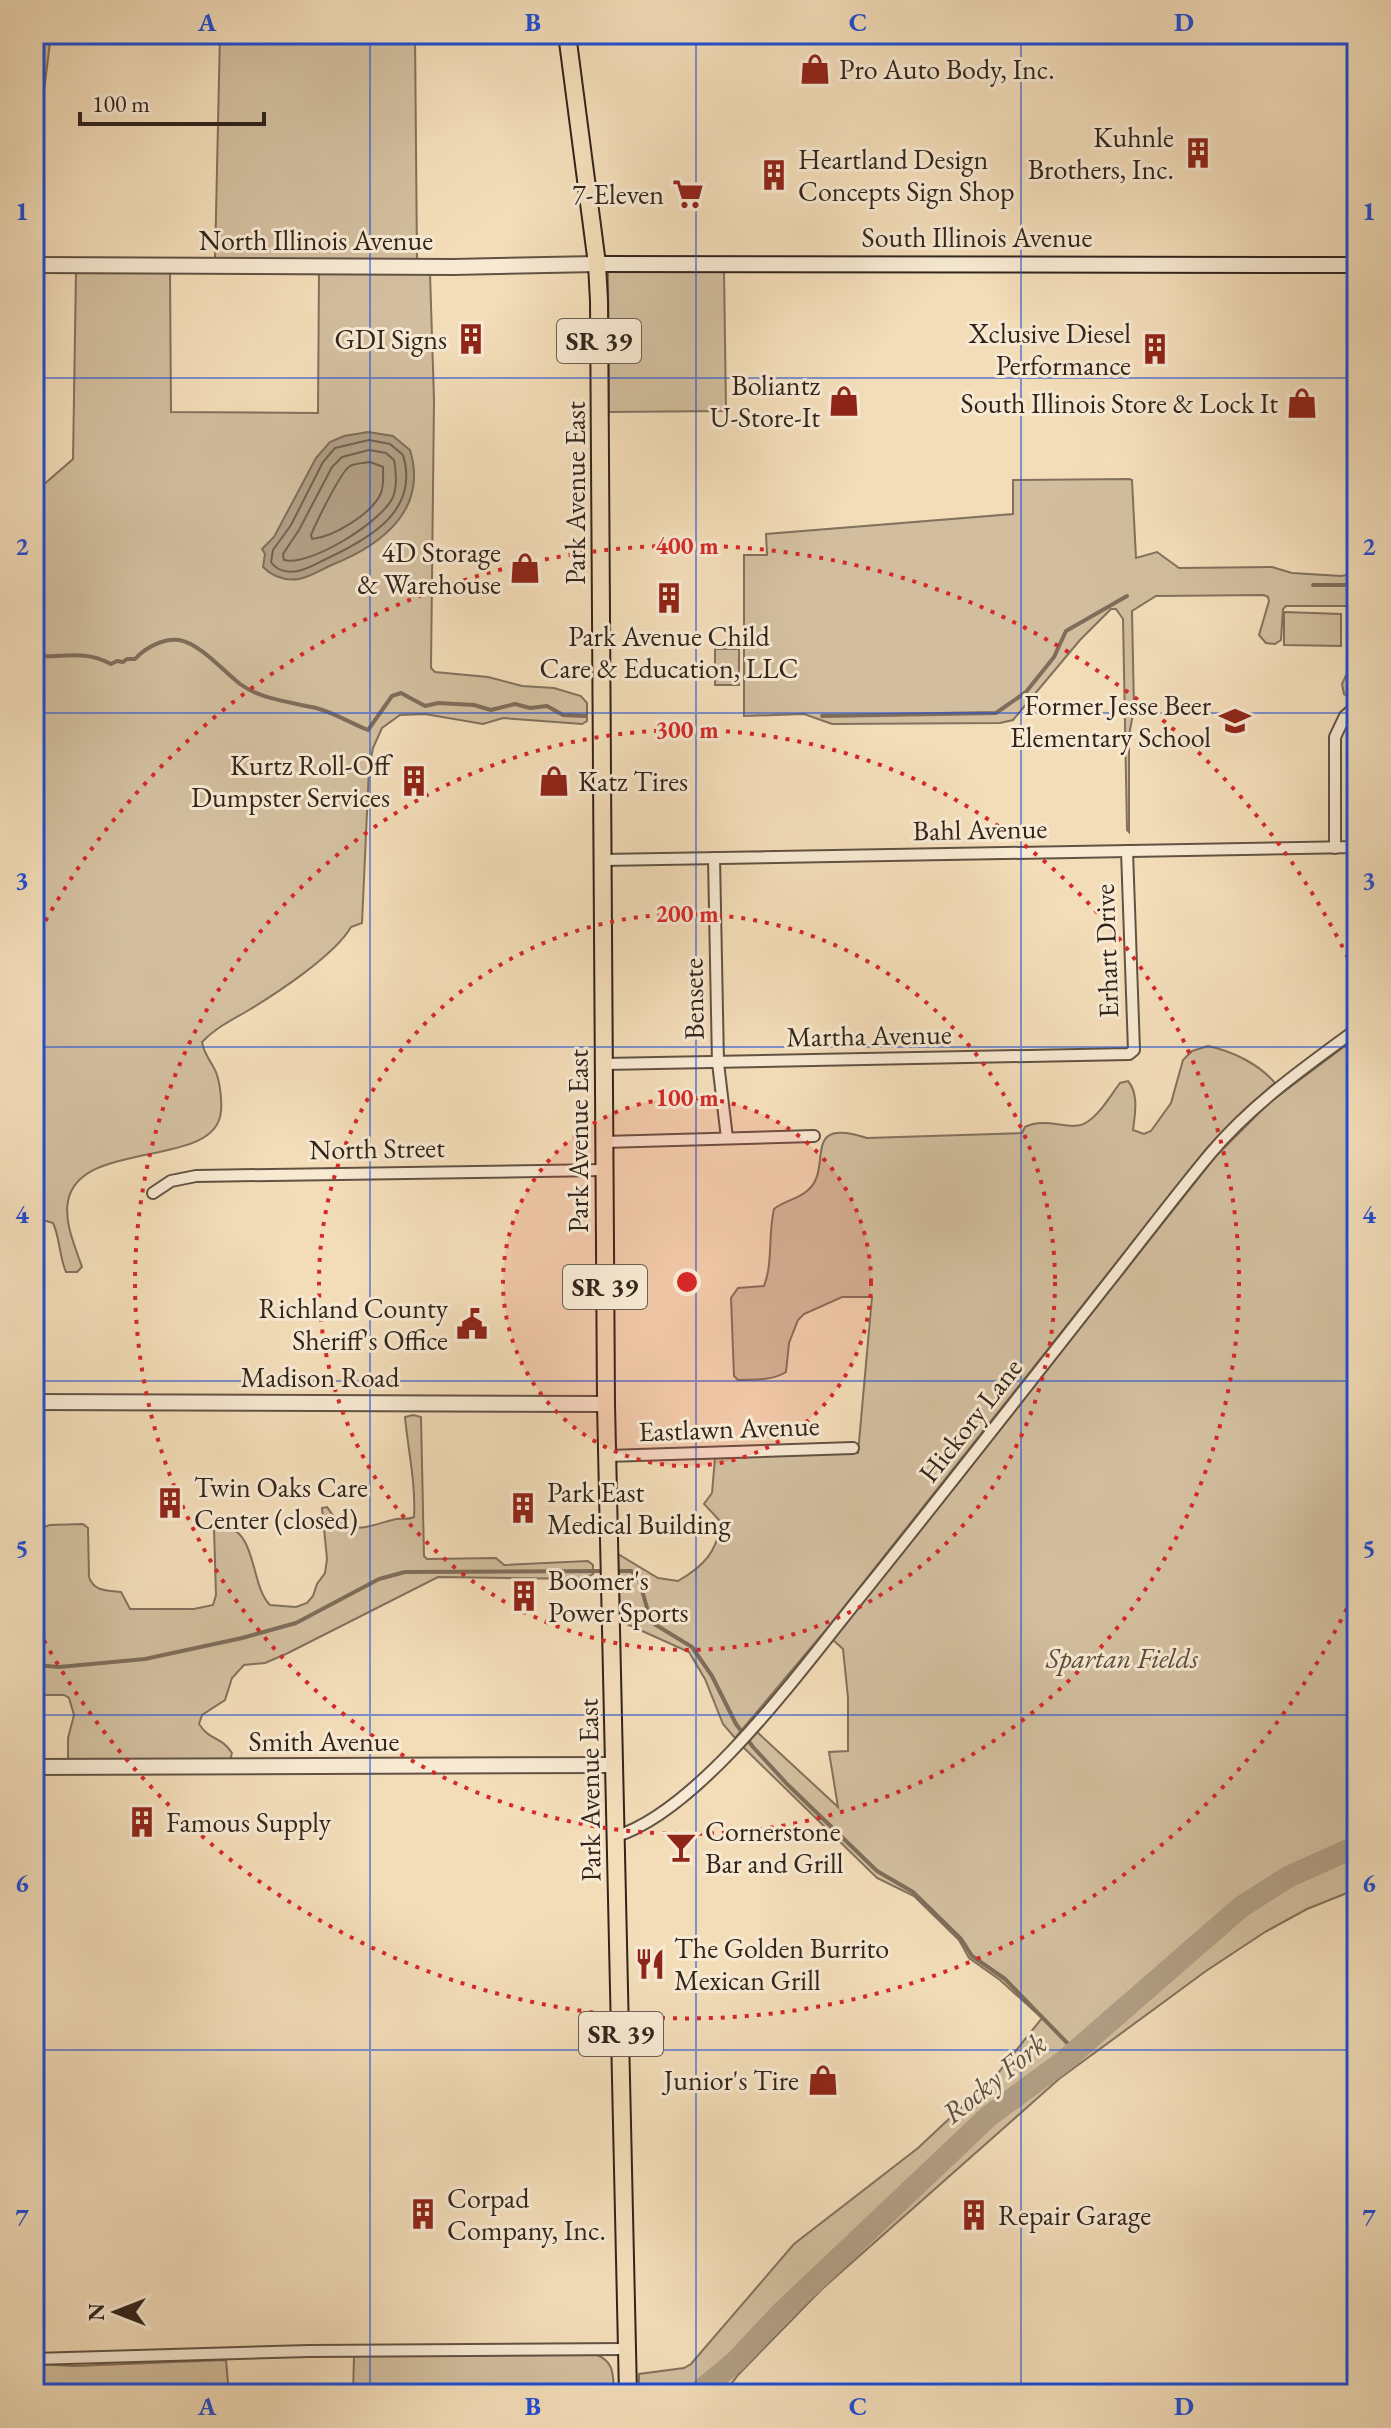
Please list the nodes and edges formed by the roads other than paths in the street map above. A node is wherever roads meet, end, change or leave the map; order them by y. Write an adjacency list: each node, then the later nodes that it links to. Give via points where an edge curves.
1 (567, 34): 2 (main road, Park Avenue East / SR 39)
2 (597, 264): 3 (street, North Illinois Avenue); 4 (street, South Illinois Avenue); 10 (main road, Park Avenue East / SR 39)
3 (34, 265)
4 (1357, 265)
5 (1357, 706): 7 (street, via 1335,737)
6 (1357, 847): 7 (street, Bahl Avenue)
7 (1335, 848): 8 (street, Bahl Avenue)
8 (1127, 851): 9 (street, Bahl Avenue); 12 (street, Erhart Drive)
9 (714, 858): 10 (street, Bahl Avenue); 13 (street, Bensete)
10 (603, 860): 14 (main road, Park Avenue East / SR 39)
11 (1357, 1029): 26 (street, Hickory Lane, via 1262,1102 1210,1153 752,1728 673,1805)
12 (1134, 1050): 13 (street, Martha Avenue)
13 (718, 1063): 14 (street, Martha Avenue); 16 (street, Bensete)
14 (604, 1064): 17 (main road, Park Avenue East / SR 39)
15 (814, 1136): 16 (street)
16 (727, 1138): 17 (street)
17 (604, 1142): 18 (main road, Park Avenue East / SR 39)
18 (604, 1170): 19 (street, North Street, via 196,1176 171,1181); 21 (main road, Park Avenue East / SR 39)
19 (153, 1193)
20 (34, 1402): 21 (street, Madison Road)
21 (606, 1404): 23 (main road, Park Avenue East / SR 39)
22 (853, 1448): 23 (street, Eastlawn Avenue)
23 (607, 1456): 24 (main road, Park Avenue East / SR 39)
24 (615, 1765): 25 (street, Smith Avenue); 26 (main road, Park Avenue East / SR 39)
25 (34, 1767)
26 (617, 1836): 27 (main road, Park Avenue East / SR 39)
27 (627, 2349): 28 (street); 29 (main road, Park Avenue East / SR 39)
28 (34, 2359)
29 (628, 2394)

